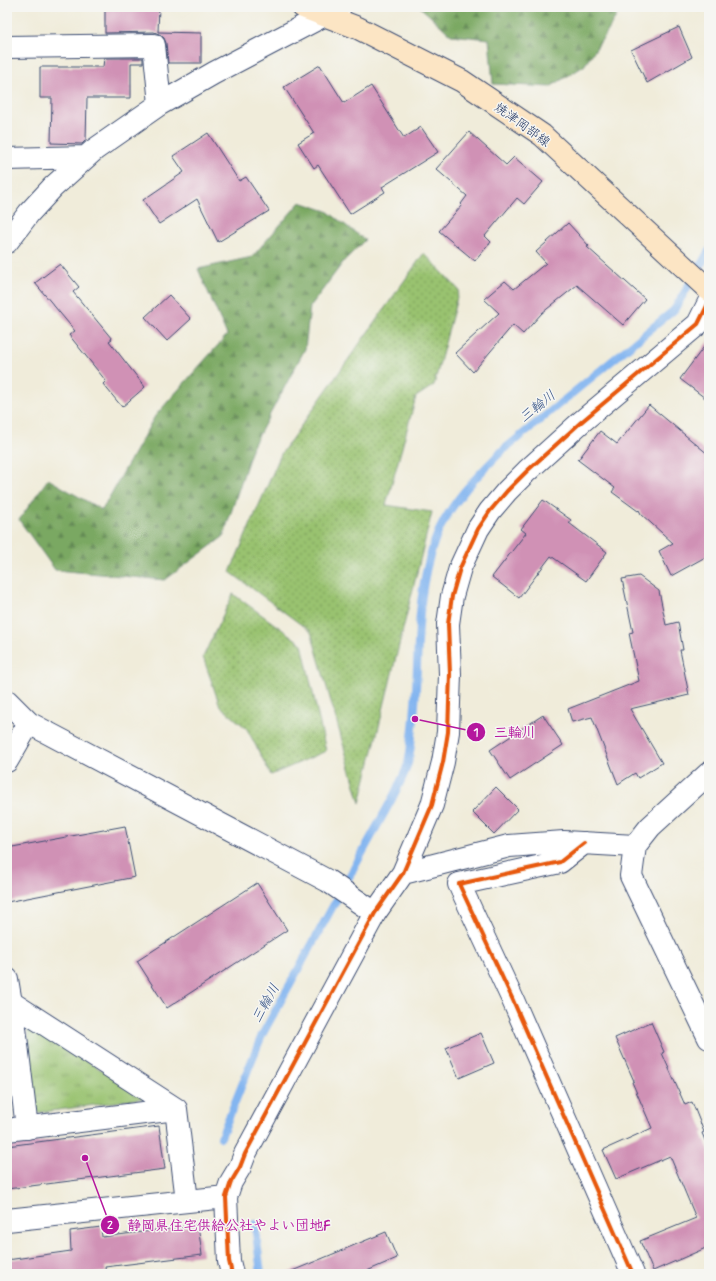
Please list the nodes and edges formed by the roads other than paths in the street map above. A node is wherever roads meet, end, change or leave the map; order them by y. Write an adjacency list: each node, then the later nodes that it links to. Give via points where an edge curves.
1 (303, 7): 2 (main road, 焼津岡部線)
2 (331, 11): 4 (street); 8 (main road, 焼津岡部線, via 358,28 462,81 542,135)
3 (7, 47): 4 (street, via 154,45)
4 (160, 104): 5 (street)
5 (86, 157): 6 (street); 7 (street, via 48,192)
6 (7, 159)
7 (7, 242)
8 (709, 290)
9 (709, 302): 16 (street, via 698,324 527,471 490,511 478,529 460,568 452,596 448,624 448,732 443,762 432,805)
10 (7, 701): 11 (street)
11 (29, 723): 12 (street); 17 (street, via 328,881)
12 (7, 761)
13 (709, 773): 15 (street, via 650,827)
14 (584, 843): 15 (street); 16 (street, via 509,846); 26 (street, via 560,862 459,884)
15 (635, 846): 19 (street, via 631,876)
16 (403, 873): 17 (street)
17 (375, 913): 22 (street, via 245,1154)
18 (9, 994): 20 (street); 21 (street)
19 (709, 1038)
20 (176, 1109): 21 (street); 23 (street)
21 (17, 1129)
22 (226, 1197): 23 (street); 25 (street)
23 (187, 1201): 24 (street)
24 (7, 1220)
25 (232, 1274)
26 (633, 1274)

